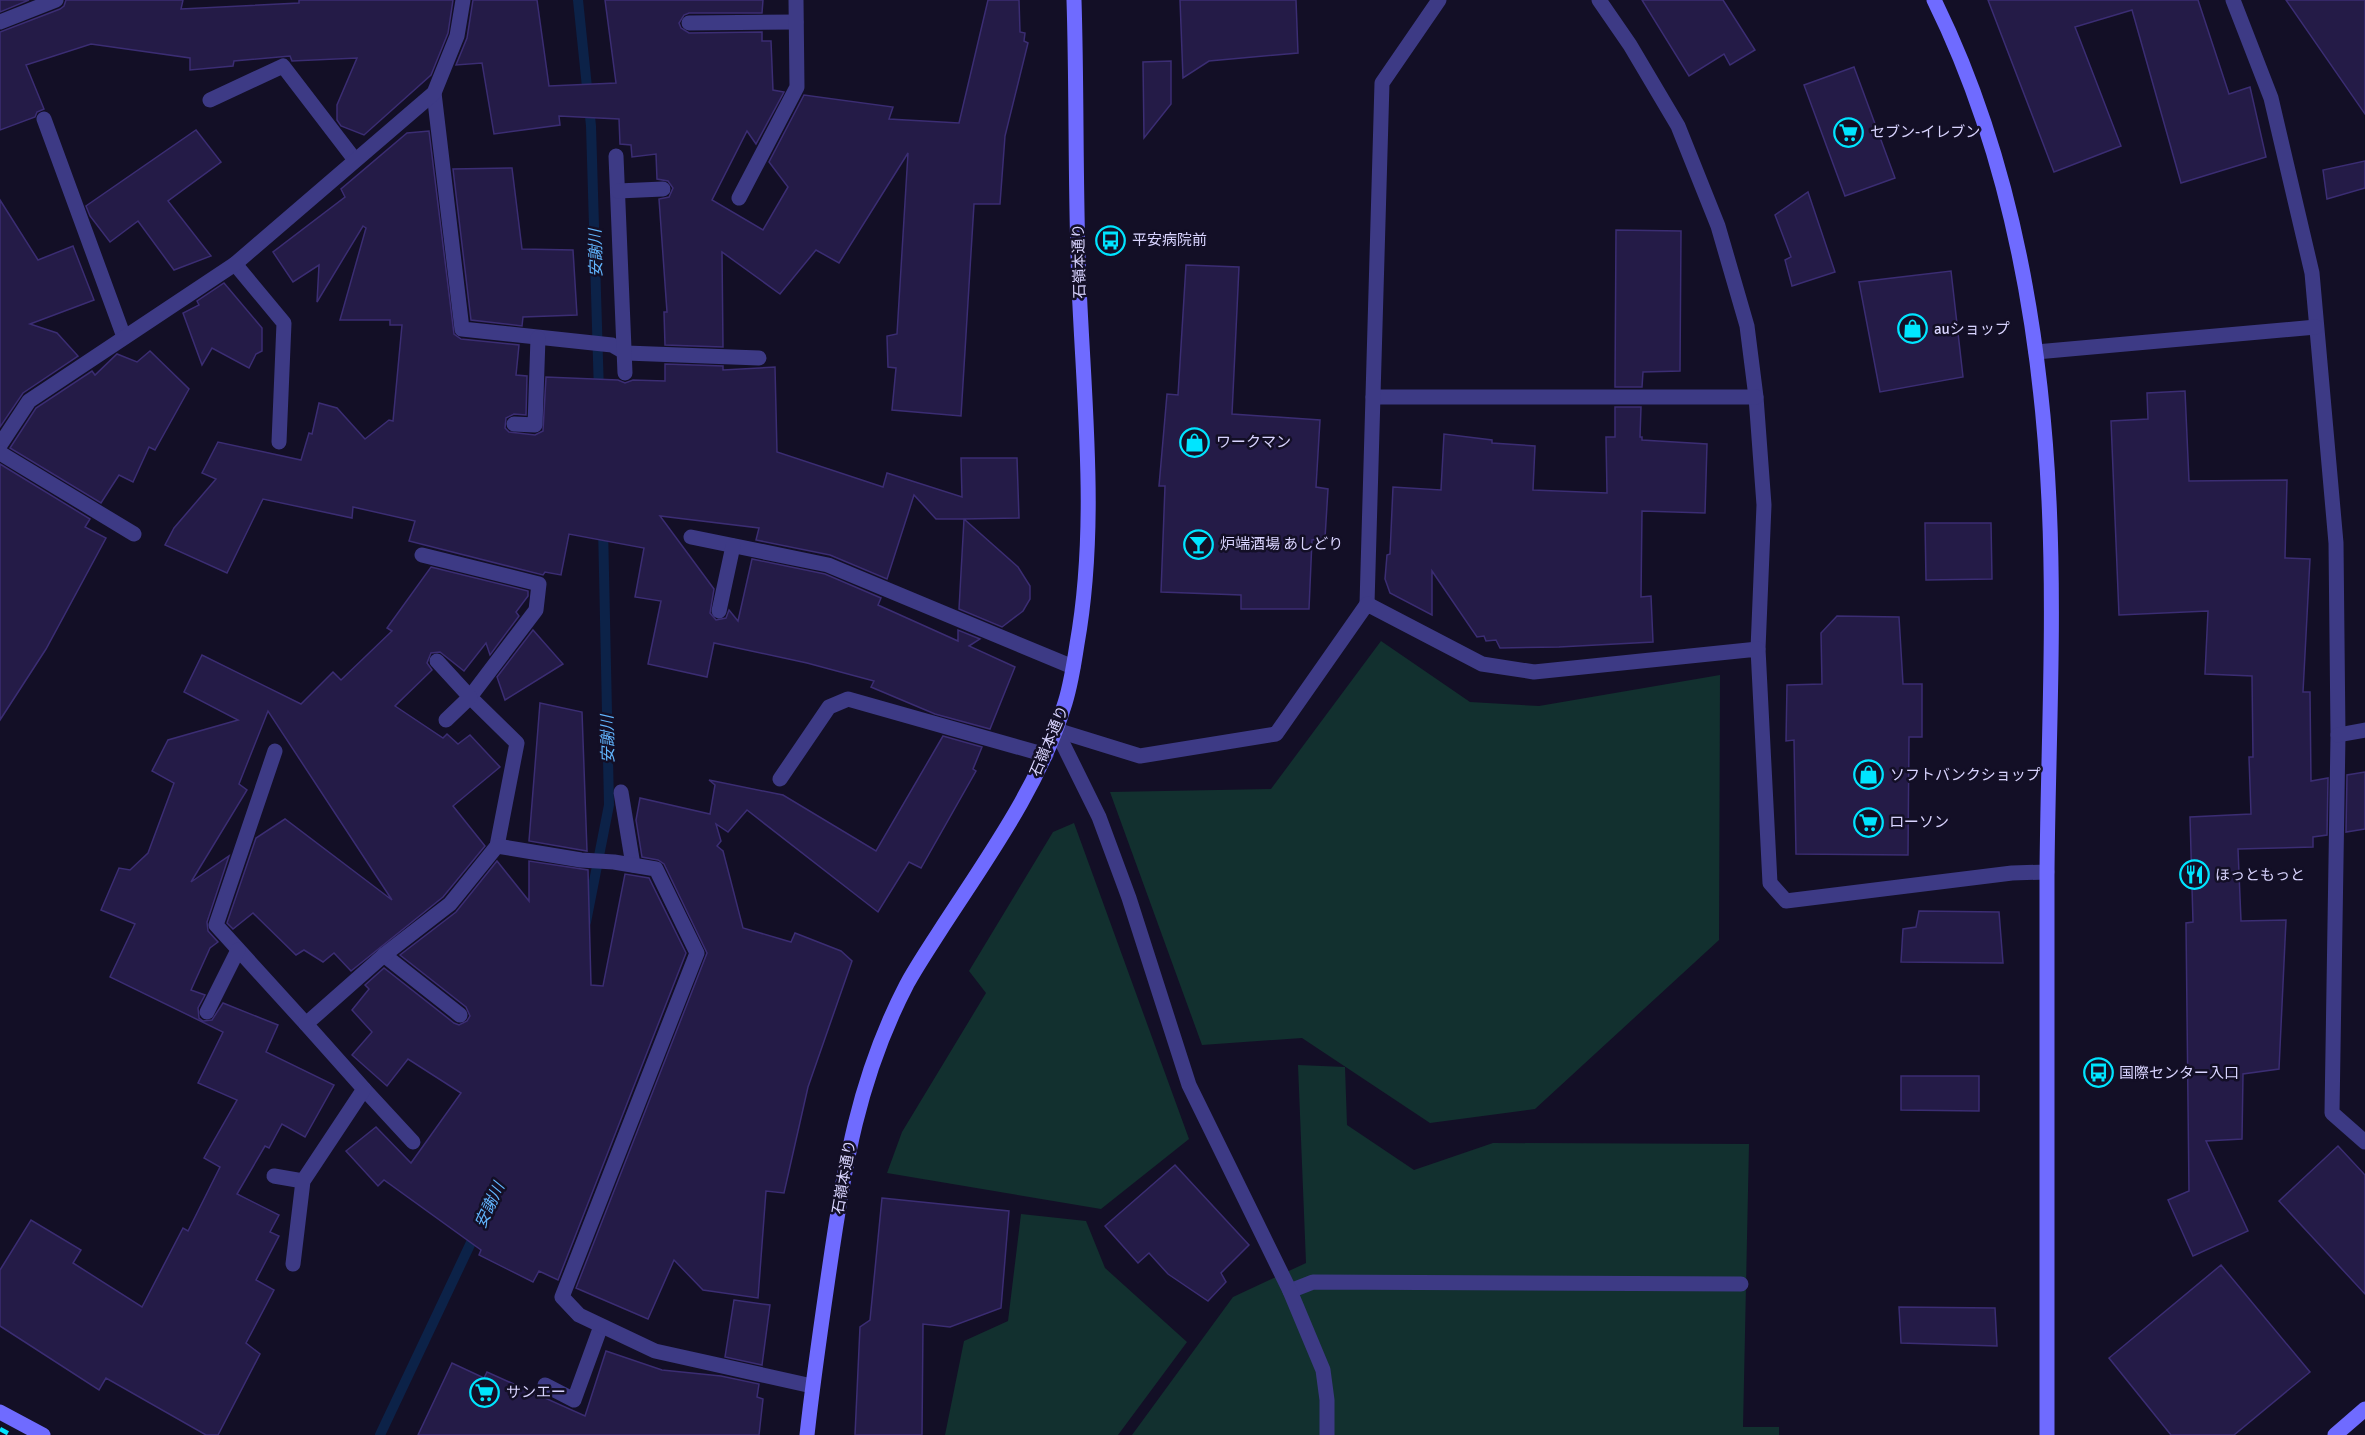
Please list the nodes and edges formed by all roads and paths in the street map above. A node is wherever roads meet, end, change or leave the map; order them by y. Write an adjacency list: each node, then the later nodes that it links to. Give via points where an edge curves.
1 (56, 0): 9 (street)
2 (463, 0): 12 (street, via 457,36)
3 (796, 0): 10 (street)
4 (1074, 0): 42 (street, 石嶺本通り, via 1088,552)
5 (1439, 0): 28 (street, via 1382,83)
6 (1599, 0): 29 (street, via 1678,126 1718,226 1747,326)
7 (1934, 0): 24 (street, via 1996,159 2021,264)
8 (2233, 0): 21 (street, via 2271,99 2312,273)
9 (0, 22)
10 (796, 22): 11 (street); 19 (street, via 797,87)
11 (689, 23)
12 (434, 93): 16 (street); 23 (street, via 462,329)
13 (210, 100): 16 (street, via 283,66)
14 (44, 118): 22 (street)
15 (616, 156): 18 (street)
16 (355, 160): 20 (street)
17 (663, 189): 18 (street)
18 (618, 191): 25 (street)
19 (739, 198)
20 (235, 264): 22 (street); 31 (street, via 284,322)
21 (2316, 327): 24 (street); 47 (street, via 2336,543)
22 (124, 337): 32 (street, via 29,401)
23 (538, 338): 25 (street, via 612,345); 30 (street, via 536,425)
24 (2036, 352): 54 (street, via 2049,500)
25 (626, 353): 26 (street); 27 (street)
26 (759, 358)
27 (625, 372)
28 (1373, 397): 29 (street); 38 (street)
29 (1756, 397): 40 (street, via 1764,505)
30 (514, 424)
31 (279, 442)
32 (0, 445)
33 (0, 453): 34 (street)
34 (134, 534)
35 (691, 537): 36 (street)
36 (734, 546): 39 (street); 42 (street, via 828,565)
37 (422, 555): 43 (street, via 539,584 536,610)
38 (1367, 604): 40 (street, via 1482,664 1534,672); 45 (street, via 1276,734 1140,756)
39 (719, 611)
40 (1758, 649): 54 (street, via 1770,883 1786,900)
41 (437, 661): 43 (street)
42 (1073, 667): 45 (street, 石嶺本通り)
43 (470, 697): 44 (street); 52 (street, via 517,743)
44 (446, 720)
45 (1056, 730): 49 (street, 石嶺本通り); 67 (street, via 1102,827 1189,1085)
46 (2365, 730): 47 (street)
47 (2338, 735): 62 (street, via 2332,1113)
48 (275, 751): 55 (street, via 216,925)
49 (1046, 755): 50 (street, via 848,699 829,707); 70 (street, 石嶺本通り, via 1015,814 909,981 870,1070 842,1178)
50 (780, 779)
51 (621, 792): 53 (street)
52 (497, 846): 53 (street); 56 (street, via 450,904)
53 (633, 865): 68 (street, via 656,869 697,953 562,1298 579,1315)
54 (2047, 872): 76 (street)
55 (238, 950): 57 (street); 59 (street)
56 (384, 955): 58 (street); 59 (street)
57 (207, 1012)
58 (460, 1015)
59 (306, 1024): 60 (street)
60 (364, 1089): 61 (street); 64 (street)
61 (413, 1142)
62 (2365, 1142)
63 (274, 1176): 64 (street)
64 (303, 1181): 65 (street)
65 (293, 1264)
66 (1741, 1284): 67 (street, via 1314,1282)
67 (1290, 1291): 75 (street, via 1323,1370)
68 (601, 1326): 69 (street, via 574,1400); 70 (street, via 655,1351)
69 (545, 1385)
70 (812, 1386): 74 (street, 石嶺本通り)
71 (2365, 1409): 77 (street)
72 (0, 1412): 73 (street)
73 (42, 1435)
74 (807, 1435)
75 (1326, 1435)
76 (2047, 1435)
77 (2335, 1435)

